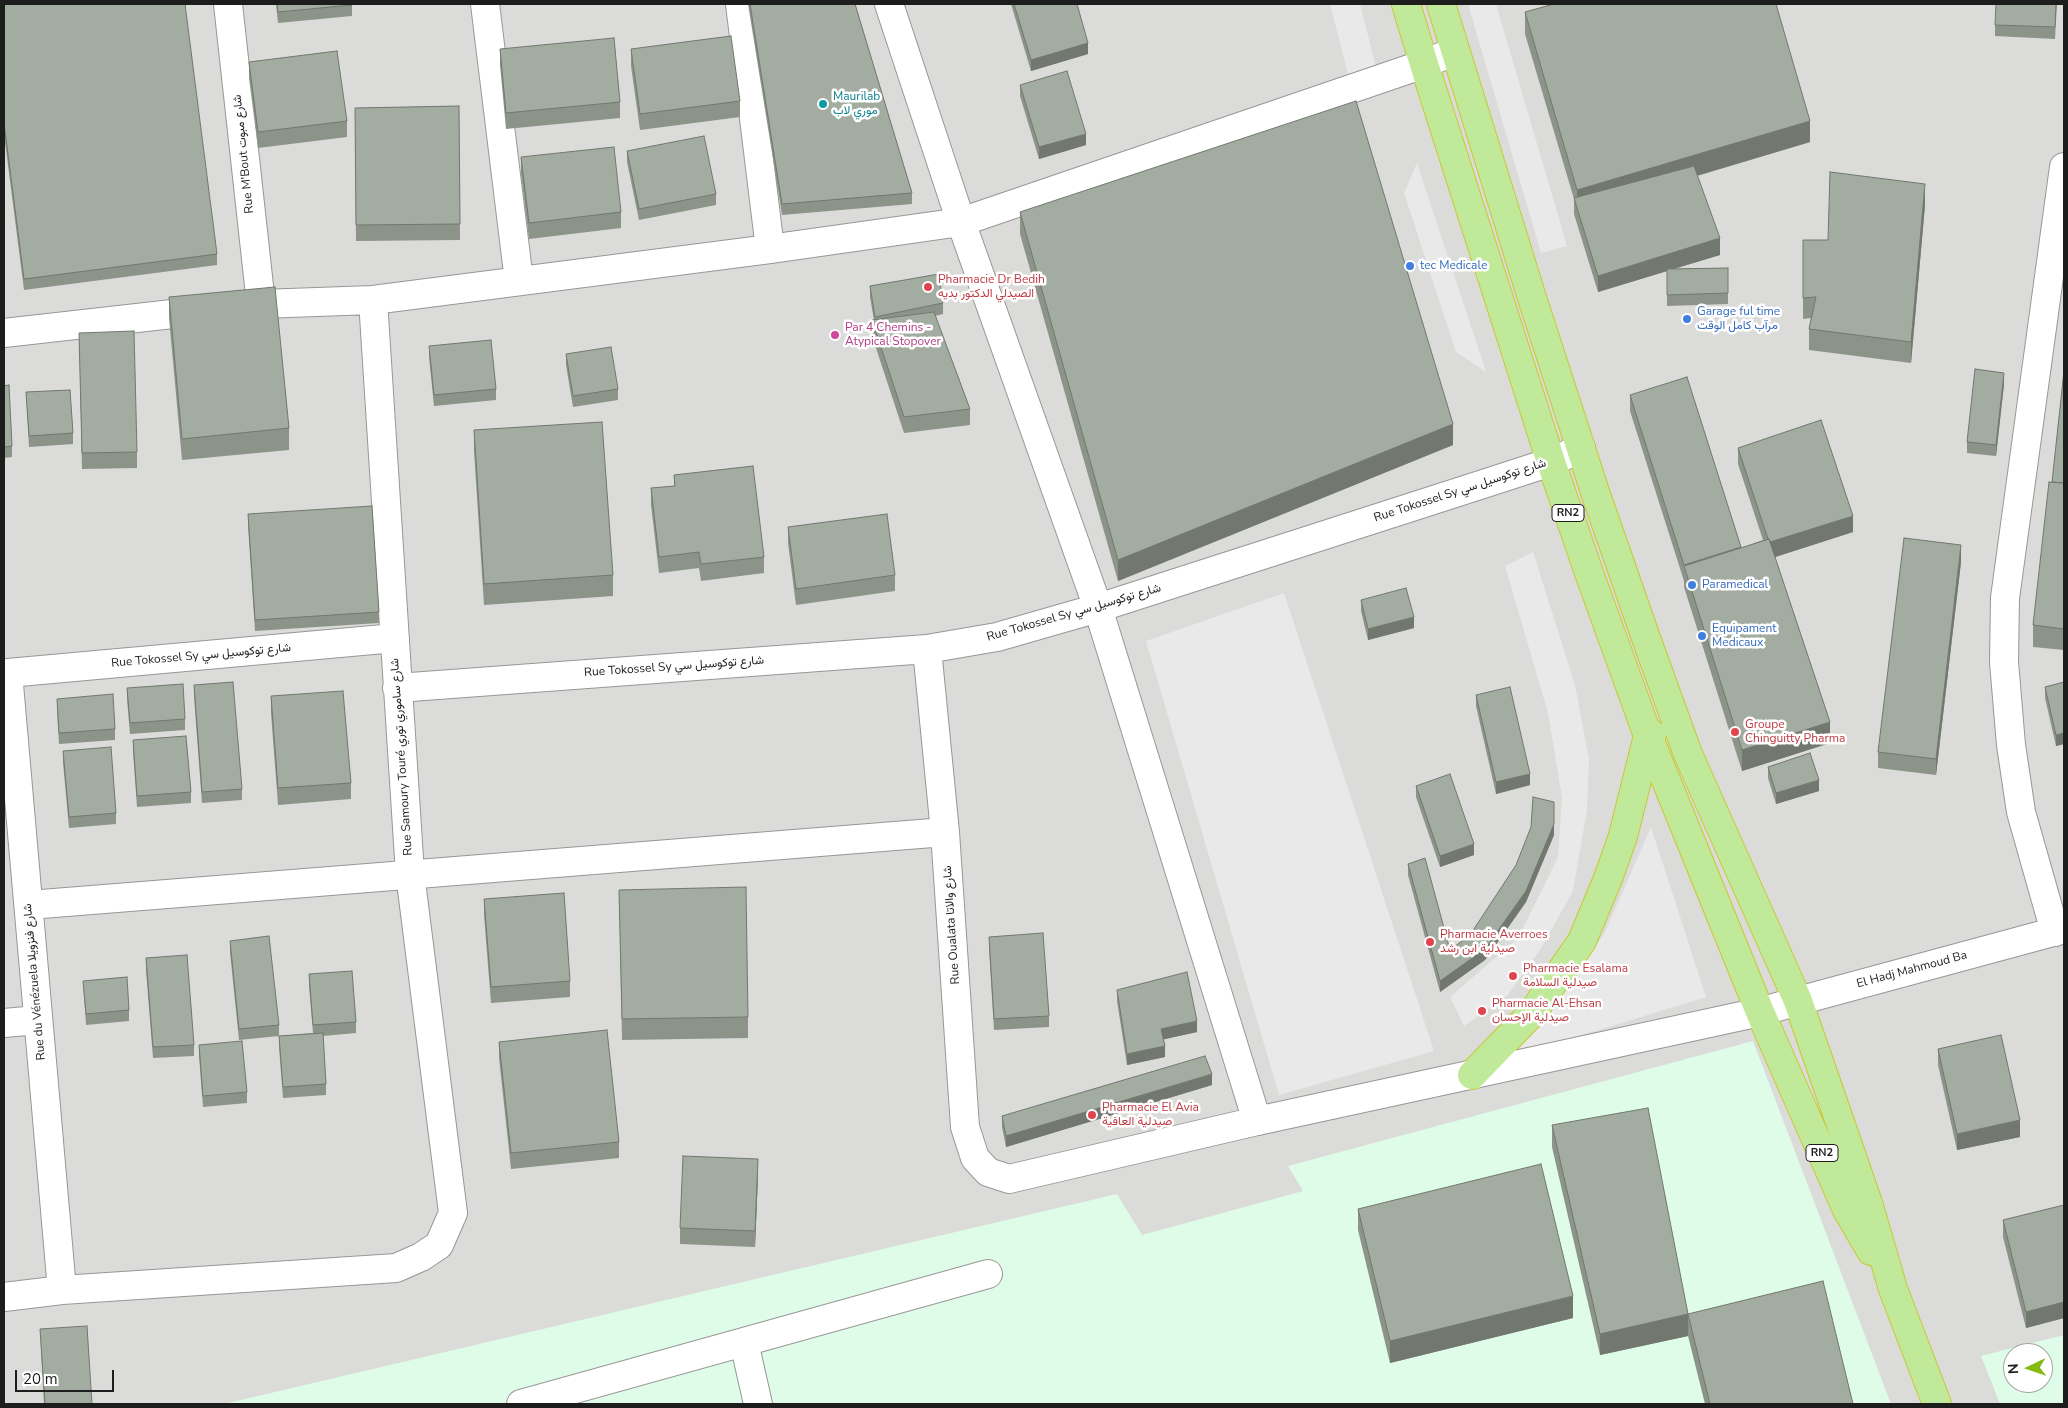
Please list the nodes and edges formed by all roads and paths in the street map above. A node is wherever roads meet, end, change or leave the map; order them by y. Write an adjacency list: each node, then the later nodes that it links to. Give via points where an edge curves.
1 (228, 4): 14 (street, Rue M'Bout شارع مبوت)
2 (485, 4): 12 (street)
3 (740, 4): 11 (street)
4 (889, 4): 10 (street)
5 (1406, 4): 8 (highway, RN2)
6 (1441, 4): 7 (highway, RN2)
7 (1454, 51): 8 (street); 16 (highway, RN2)
8 (1424, 64): 10 (street); 17 (highway, RN2)
9 (2064, 167): 28 (street, via 2005,598 2004,662 2021,812)
10 (961, 222): 11 (street); 18 (street)
11 (770, 249): 12 (street)
12 (519, 281): 13 (street)
13 (373, 300): 14 (street); 19 (street, Rue Samoury Touré شارع ساموري توري)
14 (261, 304): 15 (street)
15 (4, 332)
16 (1580, 448): 17 (street, Rue Tokossel Sy شارع توكوسيل سي); 23 (highway, RN2)
17 (1551, 462): 18 (street, Rue Tokossel Sy شارع توكوسيل سي); 24 (highway, RN2)
18 (1098, 608): 20 (street, Rue Tokossel Sy شارع توكوسيل سي, via 997,637); 34 (street)
19 (395, 638): 21 (street, Rue Tokossel Sy شارع توكوسيل سي); 22 (street, Rue Samoury Touré شارع ساموري توري)
20 (927, 649): 22 (street, Rue Tokossel Sy شارع توكوسيل سي); 25 (street, Rue Oualata شارع والاتا)
21 (8, 673): 27 (street, Rue du Vénézuela شارع فنزويلا)
22 (397, 688): 26 (street, Rue Samoury Touré شارع ساموري توري)
23 (1677, 724): 24 (highway); 29 (highway, RN2)
24 (1648, 736): 30 (highway, RN2); 33 (highway, via 1623,836 1582,941 1533,1012)
25 (946, 832): 26 (street); 35 (street, Rue Oualata شارع والاتا, via 965,1127 974,1158 988,1172)
26 (410, 874): 27 (street); 38 (street, Rue Samoury Touré شارع ساموري توري, via 453,1213 440,1244 421,1258 396,1268)
27 (29, 905): 31 (street, Rue du Vénézuela شارع فنزويلا)
28 (2060, 930): 29 (street, El Hadj Mahmoud Ba)
29 (1798, 1001): 30 (street, El Hadj Mahmoud Ba); 37 (highway, RN2, via 1868,1203)
30 (1760, 1012): 33 (street, El Hadj Mahmoud Ba); 37 (highway, RN2, via 1847,1210)
31 (38, 1020): 32 (street); 38 (street, Rue du Vénézuela شارع فنزويلا)
32 (4, 1023)
33 (1472, 1075): 34 (street, El Hadj Mahmoud Ba)
34 (1257, 1121): 35 (street, El Hadj Mahmoud Ba)
35 (1009, 1179)
36 (988, 1274): 40 (street)
37 (1893, 1289): 43 (highway, RN2)
38 (62, 1290): 39 (street)
39 (4, 1297)
40 (744, 1342): 41 (street); 42 (street)
41 (521, 1404)
42 (758, 1404)
43 (1937, 1404)

